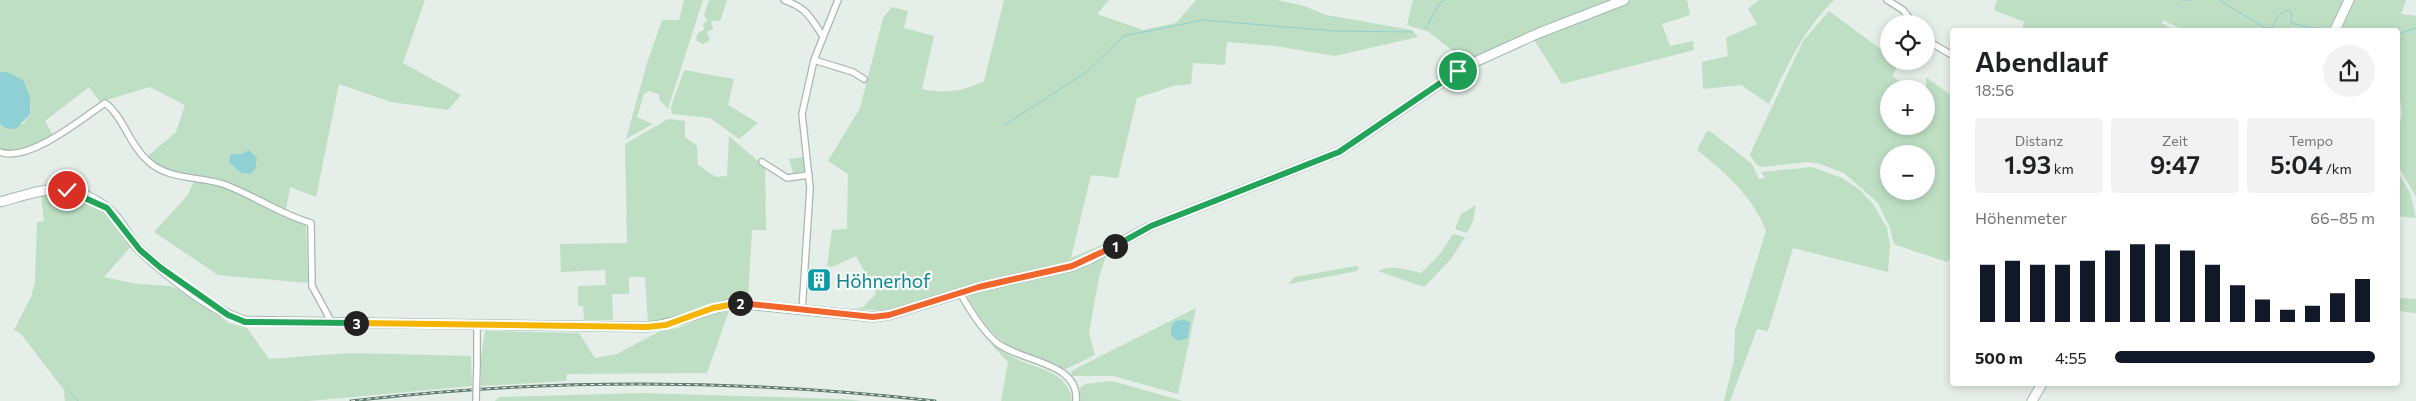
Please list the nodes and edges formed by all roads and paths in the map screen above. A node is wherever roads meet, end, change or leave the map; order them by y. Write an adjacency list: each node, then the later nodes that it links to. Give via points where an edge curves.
1 (784, 0): 8 (street, via 809,14)
2 (838, 0): 8 (street)
3 (1624, 0): 17 (main road, via 1466,66 1339,152 1151,226 1072,266)
4 (1887, 0): 6 (street)
5 (2349, 0): 7 (main road)
6 (1907, 15)
7 (2335, 28)
8 (822, 35): 11 (street)
9 (1935, 46): 10 (street)
10 (1950, 55)
11 (814, 60): 12 (street, via 853,72); 15 (street, via 802,114)
12 (864, 79)
13 (0, 152): 19 (street, via 7,155 43,144 105,103 113,109 147,161 165,173 224,184 263,201 283,214 311,223 312,286)
14 (762, 162): 15 (street, via 787,178)
15 (809, 175): 18 (street)
16 (0, 202): 19 (main road, via 59,189 78,193 107,208 140,250 228,315 245,322)
17 (960, 292): 18 (main road, via 873,317); 23 (street, via 988,334 999,344 1064,373 1074,383)
18 (802, 311): 20 (main road, via 734,303 666,325)
19 (332, 322): 20 (main road)
20 (477, 326): 22 (street, bridge)
21 (2041, 386): 24 (main road)
22 (476, 401)
23 (1076, 401)
24 (2032, 401)

